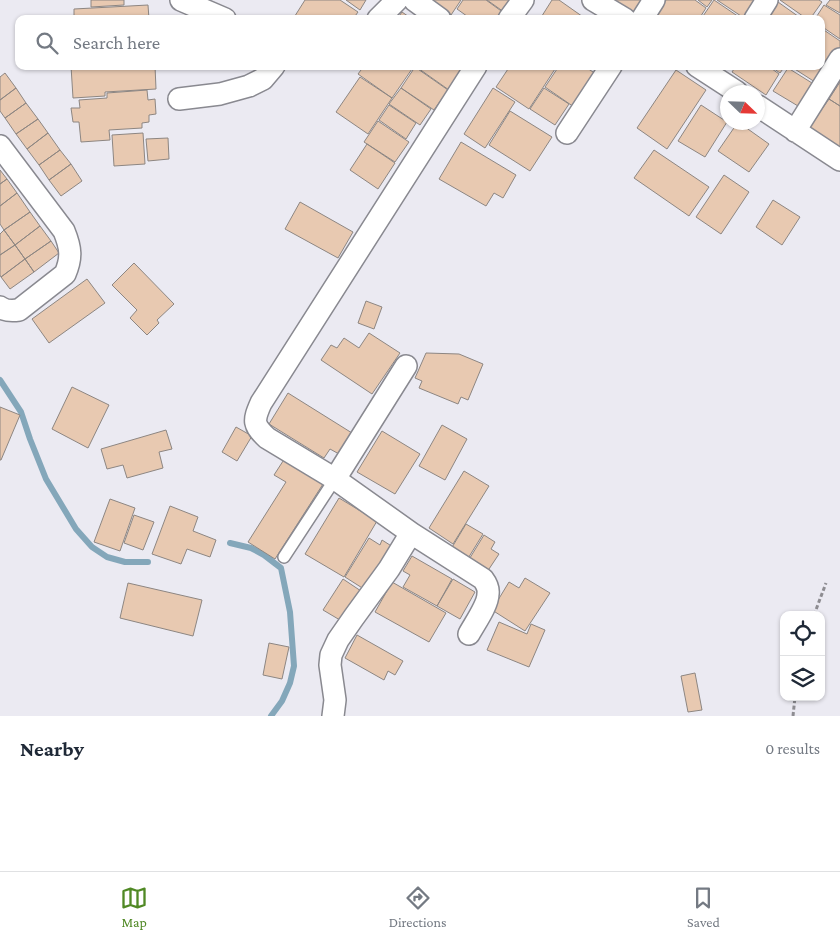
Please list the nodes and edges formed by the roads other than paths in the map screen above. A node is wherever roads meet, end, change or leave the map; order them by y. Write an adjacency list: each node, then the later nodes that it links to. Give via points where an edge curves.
1 (182, 0): 8 (street)
2 (397, 0): 9 (street)
3 (414, 0): 10 (street)
4 (522, 0): 11 (street)
5 (593, 0): 12 (street)
6 (654, 0): 13 (street)
7 (767, 0): 14 (street)
8 (216, 15)
9 (382, 15)
10 (435, 15)
11 (512, 15)
12 (618, 15)
13 (645, 15)
14 (758, 15)
15 (840, 59): 23 (street)
16 (271, 70): 21 (street, via 250,86)
17 (473, 70): 29 (street, via 261,403 256,416 255,423 267,438)
18 (608, 70): 24 (street)
19 (719, 72): 20 (street)
20 (731, 85)
21 (179, 99)
22 (765, 111): 23 (street)
23 (794, 131): 26 (street)
24 (567, 133)
25 (0, 146): 27 (street, via 64,232 70,257 65,274 19,310)
26 (840, 160)
27 (0, 307)
28 (406, 366): 29 (street)
29 (335, 479): 30 (street); 31 (lane)
30 (411, 533): 32 (street, via 483,579 488,586 486,602); 33 (street, via 331,655 335,700)
31 (284, 556)
32 (469, 634)
33 (332, 716)

